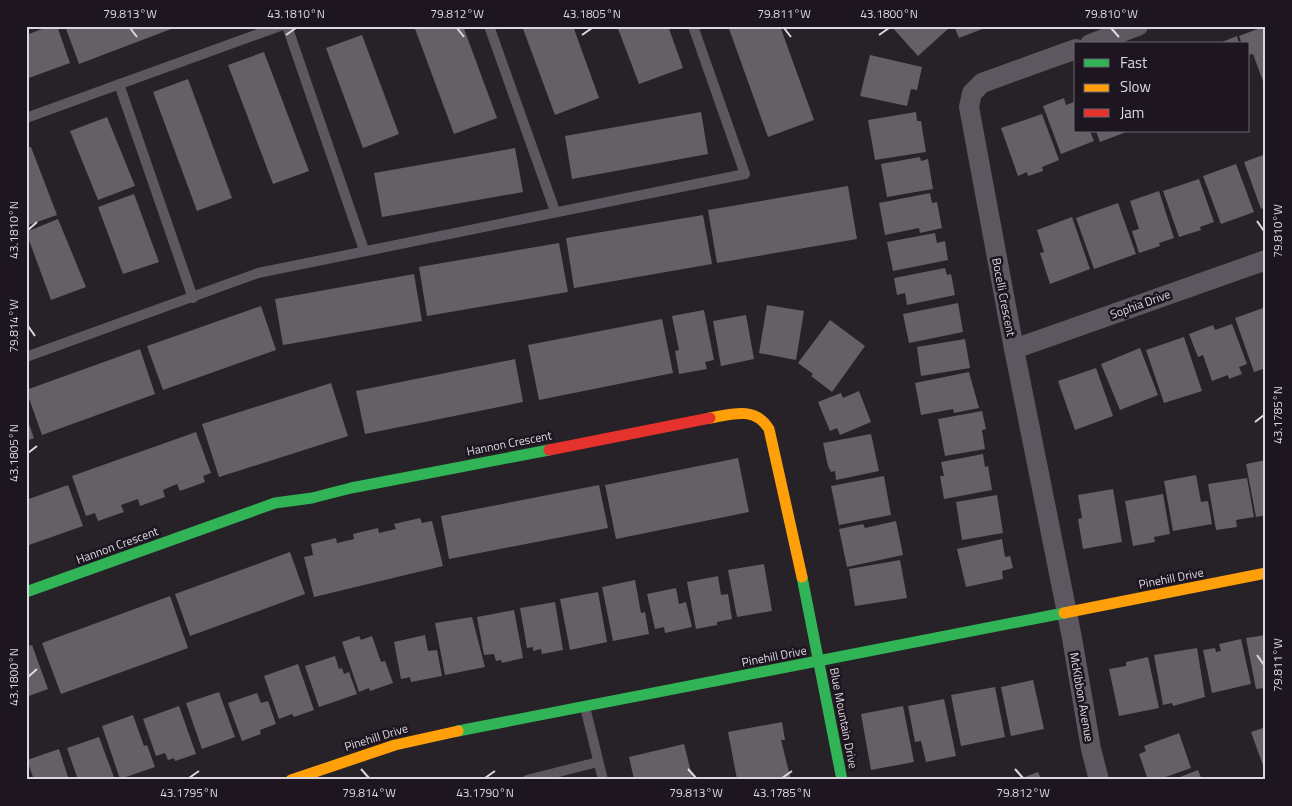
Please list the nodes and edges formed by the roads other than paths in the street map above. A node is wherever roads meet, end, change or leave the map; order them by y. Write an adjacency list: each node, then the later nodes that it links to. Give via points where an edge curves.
1 (280, 26): 8 (lane)
2 (287, 26): 11 (lane)
3 (489, 26): 10 (lane)
4 (693, 26): 10 (lane, via 745,174)
5 (1138, 26): 6 (street)
6 (1095, 42)
7 (1074, 50): 14 (street, Bocelli Crescent, via 982,83 972,93 969,103)
8 (120, 84): 9 (lane); 13 (lane)
9 (26, 118)
10 (555, 211): 11 (lane)
11 (364, 250): 13 (lane, via 258,273)
12 (1266, 260): 14 (street, Sophia Drive)
13 (193, 298): 15 (lane)
14 (1014, 349): 18 (street, Bocelli Crescent)
15 (27, 354)
16 (1266, 573): 18 (street, Pinehill Drive)
17 (26, 592): 19 (street, Hannon Crescent, via 275,503 749,412 765,422 771,435)
18 (1066, 613): 19 (street, Pinehill Drive); 26 (street, McKibbon Avenue)
19 (819, 661): 20 (street, Pinehill Drive); 25 (street, Blue Mountain Drive)
20 (585, 706): 21 (lane); 22 (street, Pinehill Drive, via 394,745)
21 (598, 762): 23 (lane); 24 (lane)
22 (291, 780)
23 (527, 780)
24 (602, 780)
25 (842, 780)
26 (1099, 780)

